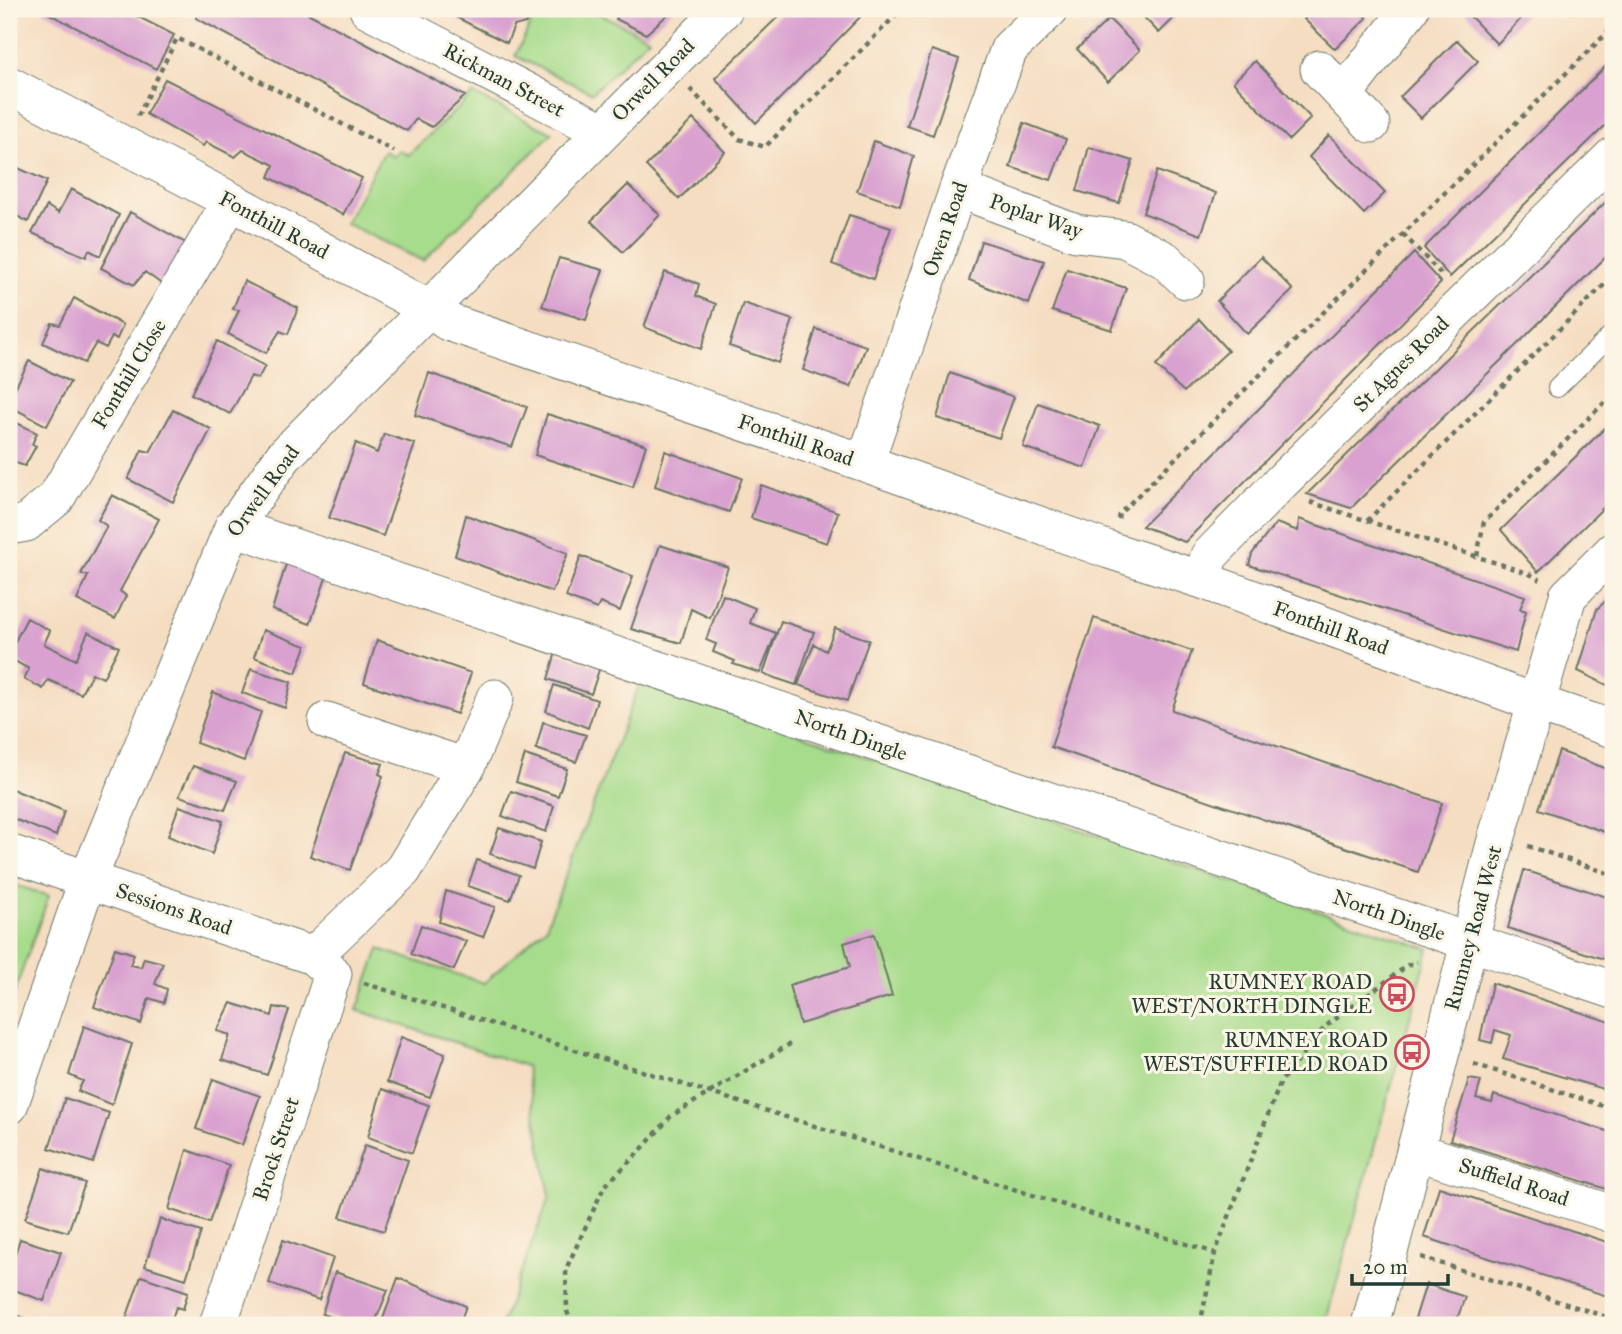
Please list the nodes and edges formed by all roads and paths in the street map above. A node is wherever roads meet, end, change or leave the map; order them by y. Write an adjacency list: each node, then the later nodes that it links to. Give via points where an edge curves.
1 (368, 9): 10 (street, Rickman Street)
2 (724, 9): 7 (street, Orwell Road)
3 (902, 9): 7 (path, via 765,147 739,139)
4 (1050, 9): 14 (street, Owen Road, via 1009,49)
5 (1410, 9): 9 (street, via 1331,81)
6 (1613, 27): 16 (path)
7 (667, 66): 10 (street, Orwell Road)
8 (9, 85): 11 (street, Fonthill Road)
9 (1371, 124)
10 (602, 131): 20 (street, Orwell Road)
11 (123, 145): 12 (path, via 177,38); 15 (street, Fonthill Road)
12 (394, 151)
13 (1613, 156): 19 (street, St Agnes Road)
14 (958, 189): 18 (street, Poplar Way, via 1076,233 1125,239 1165,260); 24 (street, Owen Road)
15 (231, 201): 20 (street, Fonthill Road); 27 (street, Fonthill Close, via 56,498 26,523)
16 (1403, 234): 19 (path); 29 (path, via 1119,514)
17 (1613, 276): 26 (path)
18 (1186, 280)
19 (1466, 300): 25 (street, St Agnes Road)
20 (427, 308): 24 (street, Fonthill Road, via 448,322); 28 (street, Orwell Road, via 284,456)
21 (1613, 333): 22 (lane)
22 (1557, 388)
23 (1613, 394): 31 (path, via 1484,522)
24 (865, 463): 29 (street, Fonthill Road)
25 (1281, 481): 26 (path, via 1298,498); 32 (street, St Agnes Road, via 1209,556)
26 (1367, 521): 31 (path)
27 (9, 526)
28 (233, 527): 42 (street, Orwell Road); 43 (street, North Dingle)
29 (1109, 551): 32 (street, Fonthill Road)
30 (1613, 551): 33 (street, Rumney Road West)
31 (1477, 556): 33 (path, via 1530,574)
32 (1202, 580): 35 (street, Fonthill Road)
33 (1568, 596): 35 (street, Rumney Road West)
34 (495, 698): 38 (street)
35 (1536, 703): 37 (street, Fonthill Road); 39 (street, Rumney Road West)
36 (327, 721): 38 (street)
37 (1613, 729)
38 (466, 767): 45 (street, via 403,870)
39 (1497, 836): 41 (path); 43 (street, Rumney Road West)
40 (9, 853): 42 (street, Sessions Road)
41 (1613, 875)
42 (88, 880): 45 (street, Sessions Road); 50 (street, Orwell Road)
43 (1470, 942): 46 (street, North Dingle); 48 (street, Rumney Road West)
44 (1420, 961): 55 (path, via 1408,965 1326,1026 1281,1081)
45 (323, 965): 49 (path); 57 (street, Brock Street)
46 (1613, 990)
47 (790, 1044): 49 (path)
48 (1440, 1053): 51 (path); 52 (street, Rumney Road West)
49 (709, 1093): 55 (path); 58 (path, via 671,1116 604,1187 566,1269)
50 (9, 1106)
51 (1613, 1109)
52 (1415, 1151): 53 (street, Suffield Road); 54 (street, Rumney Road West)
53 (1613, 1214)
54 (1391, 1247): 56 (path); 60 (street, Rumney Road West)
55 (1215, 1253): 59 (path)
56 (1613, 1319)
57 (218, 1325)
58 (572, 1325)
59 (1200, 1325)
60 (1370, 1325)

